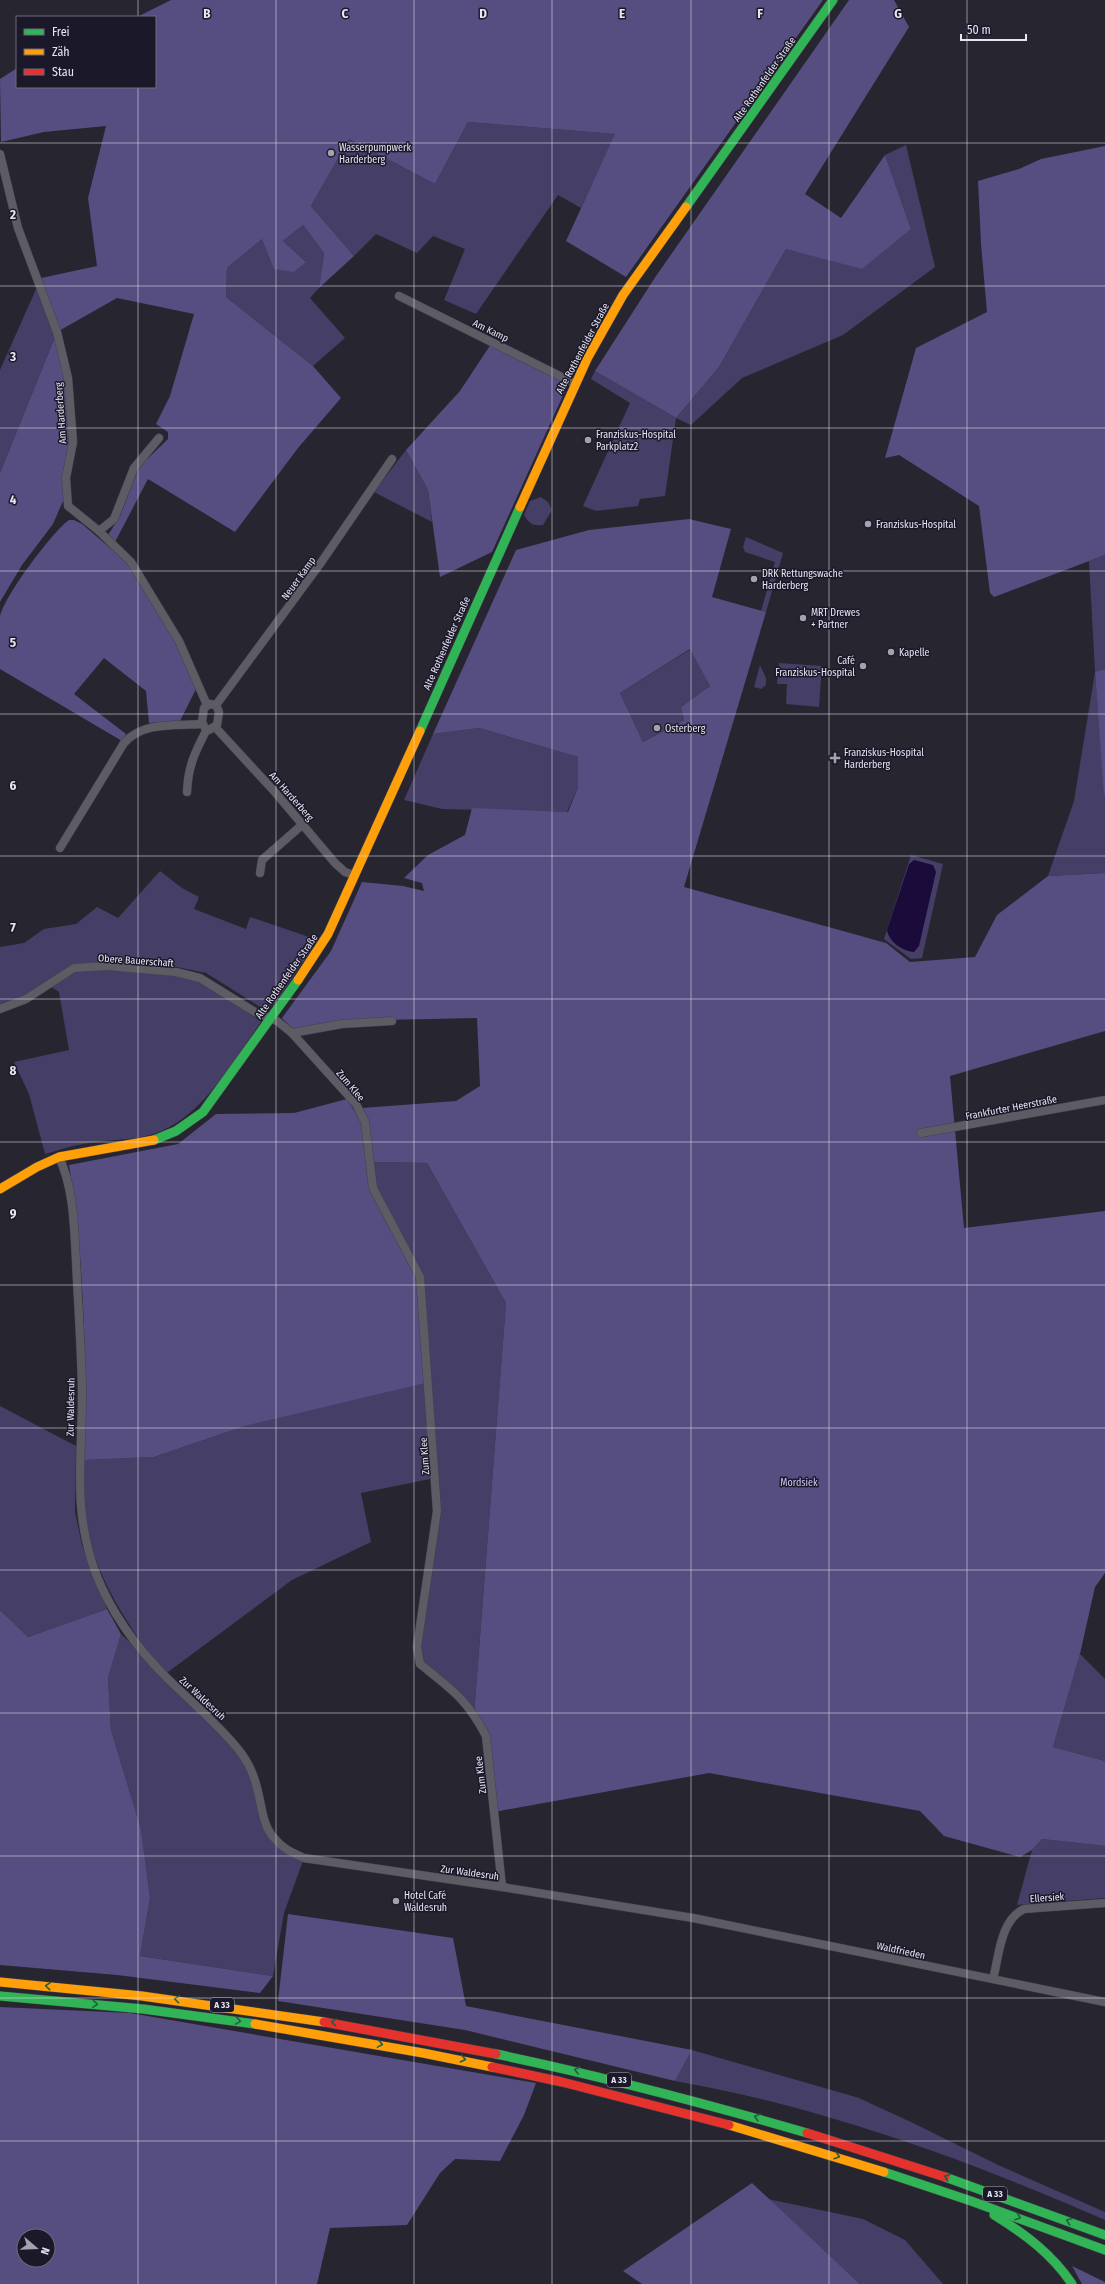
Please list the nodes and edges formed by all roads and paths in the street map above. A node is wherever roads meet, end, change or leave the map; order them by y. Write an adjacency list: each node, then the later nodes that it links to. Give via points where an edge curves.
1 (833, 0): 4 (main road, Alte Rothenfelder Straße, via 623,295)
2 (0, 154): 7 (street, Am Harderberg, via 18,228 57,332 68,378 73,442 66,478 68,506)
3 (399, 296): 4 (street, Am Kamp)
4 (574, 383): 16 (main road, Alte Rothenfelder Straße)
5 (159, 438): 7 (street, via 134,468 114,519)
6 (392, 459): 9 (street, Neuer Kamp, via 320,564)
7 (99, 531): 8 (street, Am Harderberg, via 131,562 178,641)
8 (207, 705): 9 (street); 10 (street, via 204,708)
9 (216, 705): 11 (street, via 219,712)
10 (204, 727): 11 (street); 12 (street, via 188,772); 14 (street, via 146,727 130,736)
11 (215, 727): 13 (street, Am Harderberg)
12 (188, 792)
13 (303, 824): 15 (street, via 262,860); 16 (street, Am Harderberg, via 335,863 345,872)
14 (60, 848)
15 (260, 873)
16 (354, 875): 18 (main road, Alte Rothenfelder Straße, via 328,934)
17 (0, 1009): 18 (street, Obere Bauerschaft, via 26,999 74,968 107,966 176,972 200,978 255,1012)
18 (271, 1018): 20 (street, Zum Klee); 23 (main road, Alte Rothenfelder Straße, via 202,1112 187,1125 158,1139)
19 (392, 1021): 20 (street, via 342,1024)
20 (292, 1033): 25 (street, Zum Klee, via 356,1104 365,1122 373,1188 420,1277 437,1511 417,1647 420,1664 461,1698 474,1714 486,1736)
21 (1105, 1100): 22 (street, Frankfurter Heerstraße)
22 (921, 1133)
23 (59, 1157): 24 (main road, Alte Rothenfelder Straße); 25 (street, Zur Waldesruh, via 70,1192 75,1236 82,1389 80,1516 96,1574 125,1628 164,1676 223,1731 244,1756 257,1786 264,1821 274,1838 287,1850 304,1858)
24 (0, 1189)
25 (502, 1887): 27 (street, Zur Waldesruh)
26 (1105, 1903): 28 (street, Ellersiek, via 1024,1909 1014,1914 1007,1926)
27 (693, 1918): 28 (street, Waldfrieden)
28 (993, 1979): 31 (street, Waldfrieden)
29 (0, 1982): 33 (main road, A 33, one-way to 29, via 939,2174 794,2128 637,2084 550,2064 371,2028 222,2005 98,1990)
30 (0, 1996): 32 (main road, A 33, one-way to 32, via 219,2018 425,2052 518,2071 620,2094 776,2137)
31 (1105, 2002)
32 (968, 2200): 34 (main road, A 33, one-way to 34); 35 (main road, via 1035,2242 1065,2273)
33 (1105, 2235)
34 (1105, 2250)
35 (1072, 2284)

